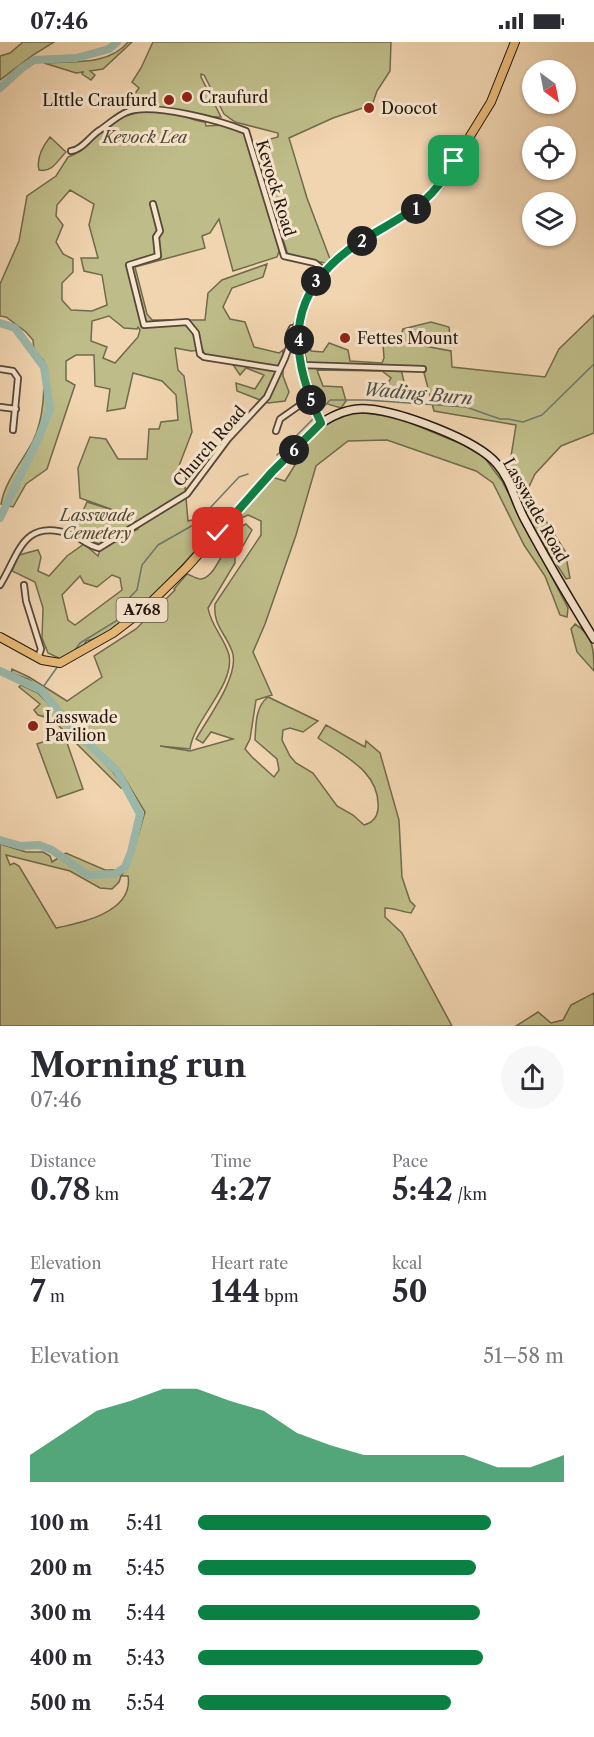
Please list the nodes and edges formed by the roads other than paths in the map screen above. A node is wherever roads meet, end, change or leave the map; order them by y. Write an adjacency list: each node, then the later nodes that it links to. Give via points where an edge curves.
1 (515, 42): 4 (main road, via 491,102 440,185 421,204)
2 (70, 151): 4 (street, Kevock Road, via 133,110 173,111 246,131 284,256 315,263)
3 (153, 204): 8 (street, via 160,231 156,237 158,256 129,265 144,325 188,322 204,357)
4 (325, 270): 5 (main road, via 311,288)
5 (297, 328): 6 (main road); 8 (street, Church Road, via 289,334 289,347)
6 (302, 365): 9 (street); 10 (main road)
7 (1, 367): 12 (street, via 13,371 18,378)
8 (279, 369): 18 (street, Church Road, via 267,397 228,439 187,494 99,548 54,530 30,537 19,546)
9 (423, 369)
10 (310, 398): 13 (main road); 17 (street, via 280,419)
11 (0, 407): 12 (street)
12 (16, 409): 15 (street)
13 (318, 417): 21 (street, Lasswade Road, via 367,409 404,417 485,453 502,469 543,554); 22 (main road, Lasswade Road / A768, via 156,597 92,647 64,662 49,663)
14 (8, 422): 15 (street)
15 (14, 422): 16 (street)
16 (13, 429)
17 (276, 430)
18 (0, 585)
19 (24, 585): 22 (street, via 41,649)
20 (0, 637): 22 (main road, A768)
21 (594, 639)
22 (39, 656)

